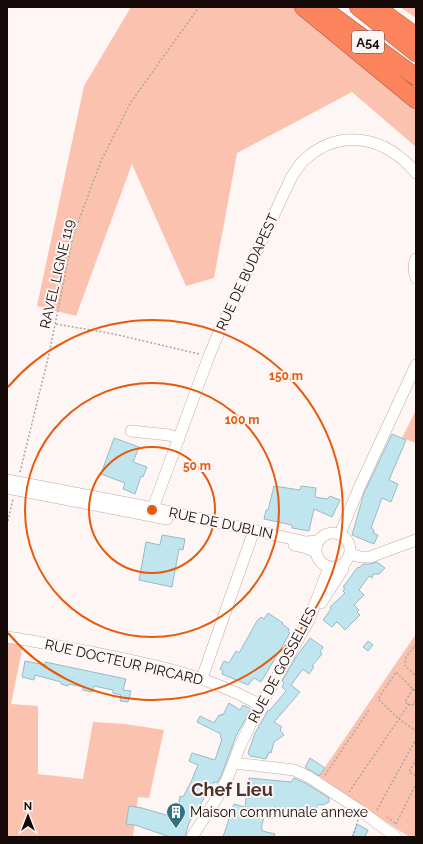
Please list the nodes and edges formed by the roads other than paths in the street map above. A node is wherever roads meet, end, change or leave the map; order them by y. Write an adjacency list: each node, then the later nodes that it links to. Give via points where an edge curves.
1 (303, 7): 8 (highway)
2 (321, 7): 7 (highway, A54)
3 (358, 7): 6 (highway, A54)
4 (376, 7): 5 (highway)
5 (416, 36)
6 (416, 53)
7 (416, 77)
8 (416, 100)
9 (416, 173): 14 (street, RUE DE BUDAPEST, via 392,150 374,142 354,139 334,142 302,161 276,209 208,356)
10 (416, 259): 11 (street)
11 (416, 278)
12 (416, 365): 17 (street)
13 (131, 431): 14 (street, via 168,435)
14 (179, 439): 16 (street, RUE DE BUDAPEST)
15 (12, 485): 16 (street, RUE DE DUBLIN); 18 (street, RUE DE DUBLIN)
16 (153, 508): 20 (street, RUE DE DUBLIN, via 306,542)
17 (340, 534): 20 (street, via 326,534); 22 (street, via 350,545)
18 (252, 536): 21 (street, RUE DE DUBLIN); 27 (street)
19 (416, 540): 22 (street, via 370,557)
20 (318, 541): 21 (street)
21 (316, 552): 24 (street, via 319,561)
22 (350, 554): 23 (street)
23 (343, 564): 24 (street); 25 (street, via 343,569)
24 (329, 567): 25 (street, RUE DE GOSSELIES)
25 (309, 620): 28 (street, RUE DE GOSSELIES)
26 (7, 637): 27 (street, RUE DOCTEUR PIRCARD, via 109,656)
27 (202, 678): 28 (street, RUE DOCTEUR PIRCARD, via 233,690)
28 (260, 705): 29 (street, RUE DE GOSSELIES)
29 (234, 763): 30 (street, via 294,770 309,776); 31 (street, RUE DE GOSSELIES, via 217,798)
30 (395, 831)
31 (192, 837)

